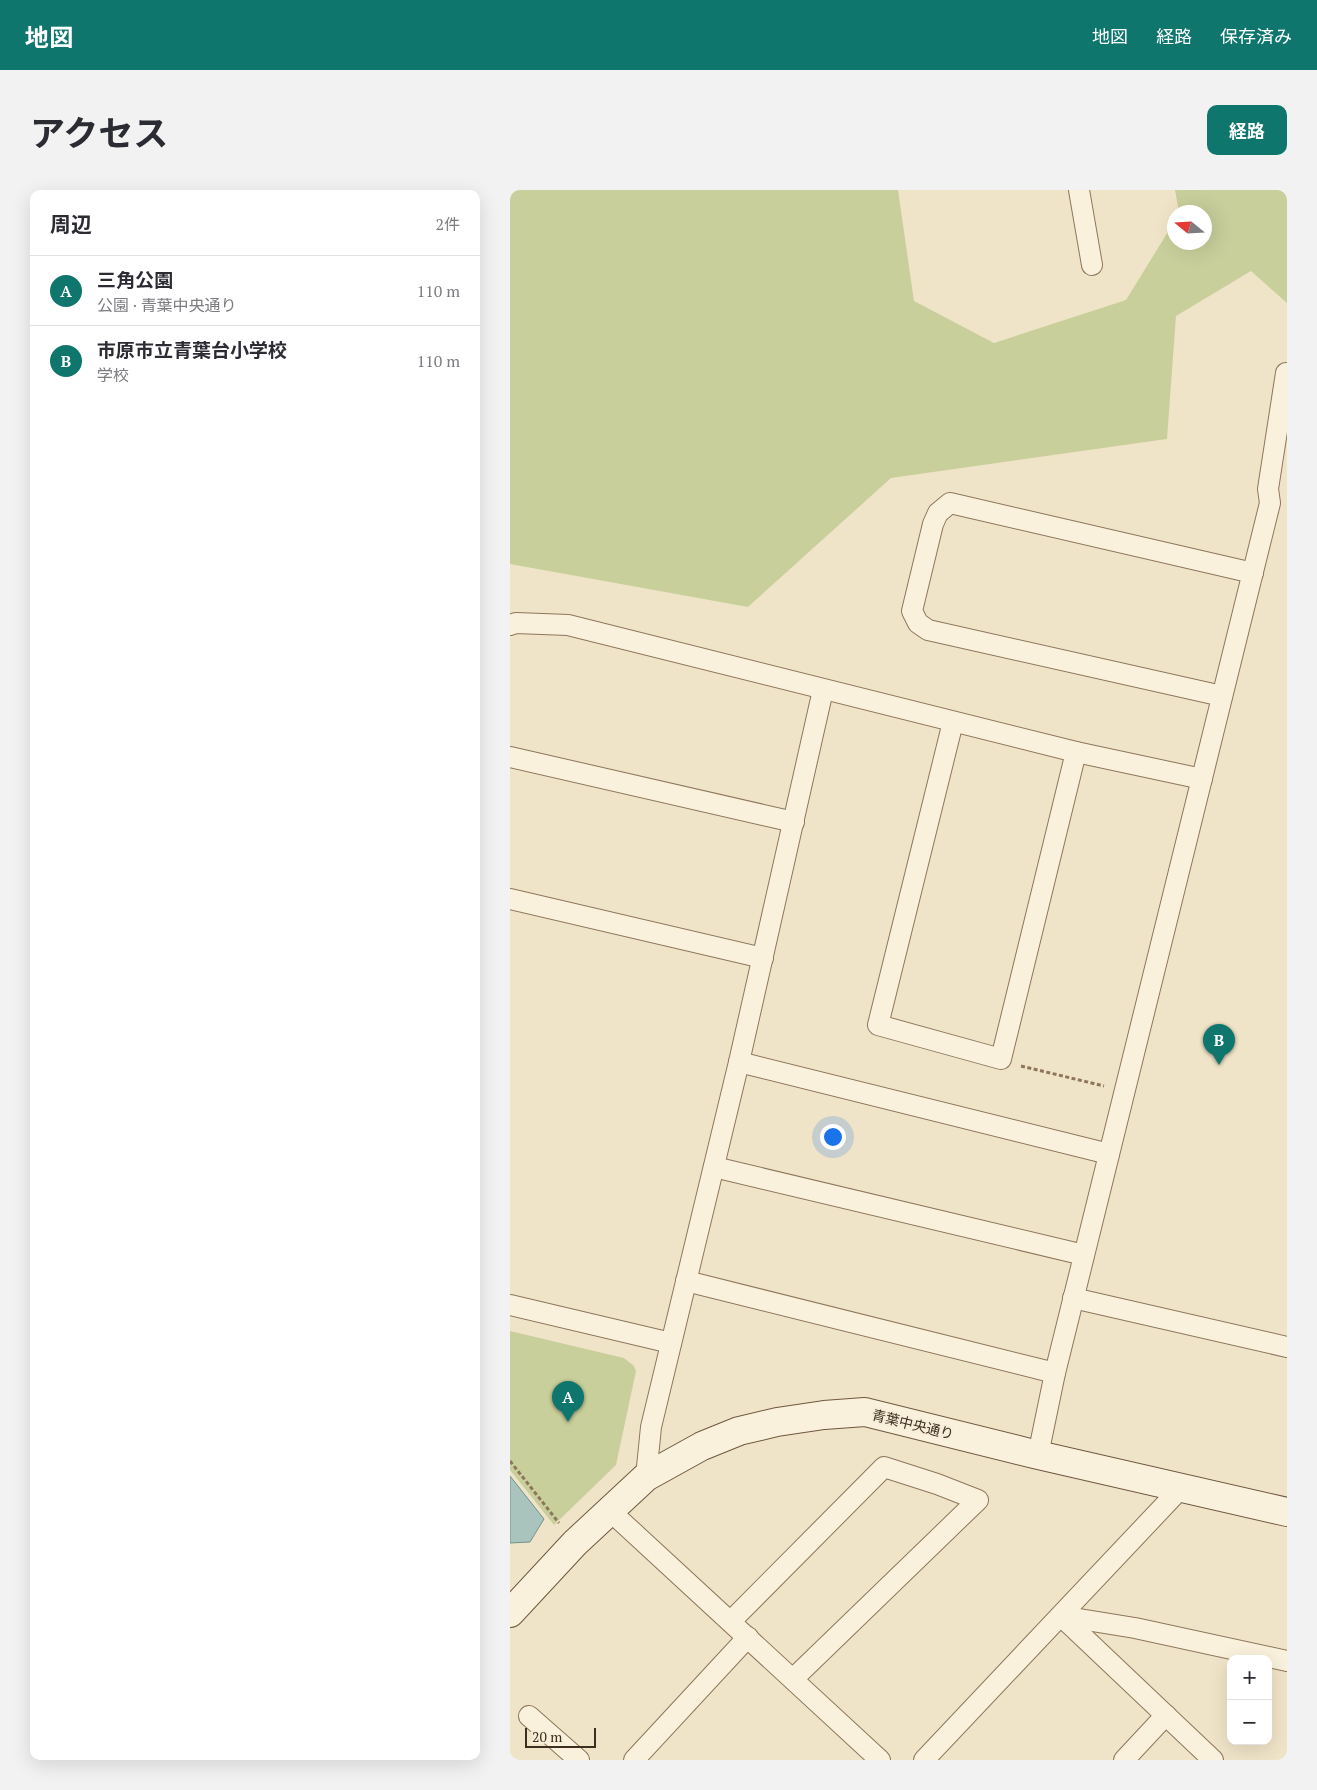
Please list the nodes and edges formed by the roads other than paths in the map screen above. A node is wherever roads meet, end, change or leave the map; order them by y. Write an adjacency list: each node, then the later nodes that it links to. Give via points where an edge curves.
1 (1079, 190): 2 (street)
2 (1092, 265)
3 (1286, 374): 4 (street, via 1268,489)
4 (1279, 505): 5 (street)
5 (1253, 573): 8 (street); 8 (street, via 950,503 938,513 933,524 912,611 918,623 928,630)
6 (510, 626): 7 (street, via 516,623 568,625)
7 (823, 690): 9 (street); 13 (street)
8 (1222, 696): 12 (street)
9 (953, 722): 10 (street); 10 (street, via 878,1025 1001,1059)
10 (1076, 752): 12 (street)
11 (510, 757): 13 (street)
12 (1202, 779): 17 (street)
13 (794, 822): 15 (street)
14 (510, 899): 15 (street)
15 (763, 958): 16 (street)
16 (739, 1062): 17 (street); 18 (street)
17 (1109, 1154): 19 (street)
18 (714, 1167): 19 (street); 20 (street)
19 (1084, 1255): 21 (street)
20 (686, 1281): 23 (street); 25 (street)
21 (1073, 1298): 24 (street); 25 (street)
22 (510, 1305): 23 (street)
23 (671, 1343): 27 (street, via 650,1427)
24 (1287, 1347)
25 (1055, 1373): 26 (street)
26 (1038, 1455): 27 (street, 青葉中央通り, via 865,1412 824,1414 739,1431 702,1446); 28 (street, 青葉中央通り)
27 (646, 1477): 29 (street, 青葉中央通り)
28 (1181, 1488): 30 (street, 青葉中央通り); 32 (street)
29 (609, 1510): 31 (street, 青葉中央通り); 33 (street)
30 (1287, 1512)
31 (510, 1613)
32 (1061, 1616): 35 (street, via 1135,1628); 37 (street); 42 (street)
33 (731, 1621): 34 (street); 36 (street, via 884,1467 978,1500)
34 (748, 1637): 36 (street); 40 (street)
35 (1287, 1661)
36 (793, 1679): 41 (street)
37 (1166, 1715): 43 (street); 44 (street)
38 (528, 1716): 39 (street)
39 (579, 1760)
40 (634, 1760)
41 (880, 1760)
42 (924, 1760)
43 (1124, 1760)
44 (1214, 1760)

